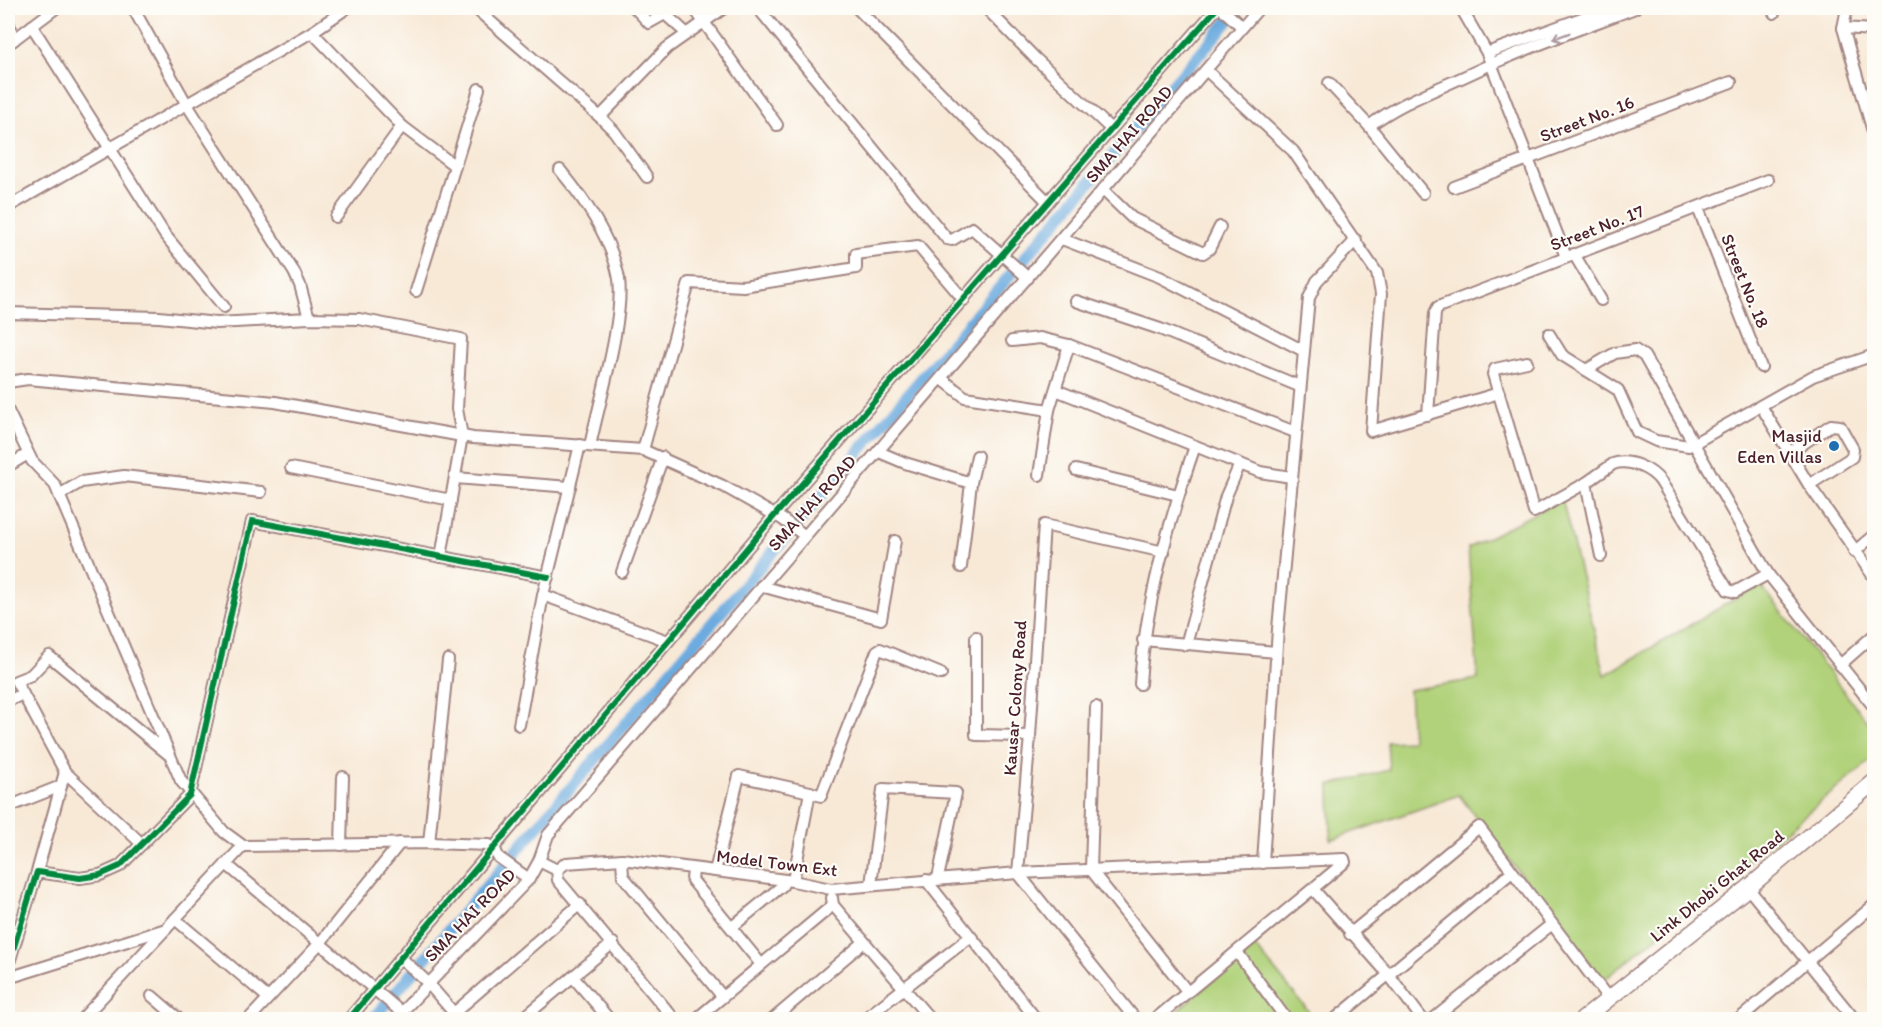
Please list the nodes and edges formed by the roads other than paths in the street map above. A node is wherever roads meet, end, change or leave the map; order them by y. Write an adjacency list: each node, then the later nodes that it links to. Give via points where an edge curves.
1 (56, 8): 20 (street)
2 (133, 8): 31 (street)
3 (347, 8): 23 (street)
4 (475, 8): 32 (street)
5 (635, 8): 24 (street, via 649,23 665,14)
6 (694, 8): 18 (street)
7 (724, 8): 18 (street)
8 (758, 8): 55 (street, via 941,233 952,240 972,228)
9 (857, 8): 47 (street)
10 (986, 8): 36 (street)
11 (1220, 8): 19 (street); 36 (street)
12 (1259, 8): 19 (street, SMA HAI ROAD)
13 (1461, 8): 26 (street)
14 (1608, 8): 26 (street)
15 (1635, 8): 26 (street, one-way to 26)
16 (1847, 8): 21 (street)
17 (8, 21): 25 (street)
18 (704, 21): 24 (street); 33 (street)
19 (1240, 24): 27 (street, SMA HAI ROAD)
20 (32, 26): 25 (street); 38 (street)
21 (1843, 28): 22 (street); 37 (street)
22 (1875, 30)
23 (312, 32): 31 (street); 34 (street)
24 (686, 33): 32 (street)
25 (11, 42)
26 (1489, 58): 35 (street, via 1394,107); 39 (street)
27 (1206, 70): 45 (street, SMA HAI ROAD); 53 (street, via 1293,151)
28 (1731, 82): 39 (street, Street No. 16)
29 (1329, 83): 35 (street)
30 (479, 89): 40 (street)
31 (186, 103): 38 (street); 63 (street, via 294,273)
32 (600, 117): 42 (street)
33 (777, 125)
34 (402, 126): 40 (street); 50 (street)
35 (1370, 126): 46 (street)
36 (1111, 129): 47 (street)
37 (1875, 135)
38 (108, 148): 48 (street); 61 (street, via 165,235)
39 (1527, 159): 44 (street, Street No. 16); 54 (street)
40 (455, 166): 57 (street)
41 (560, 170): 84 (street, via 600,226 619,275 611,351)
42 (647, 177)
43 (1768, 180): 49 (street, Street No. 17)
44 (1454, 187)
45 (1103, 190): 51 (street, via 1132,218 1203,253); 52 (street, SMA HAI ROAD)
46 (1423, 193)
47 (1048, 202): 55 (street)
48 (8, 207)
49 (1698, 208): 54 (street, Street No. 17); 70 (street, Street No. 18)
50 (336, 218)
51 (1220, 227)
52 (1062, 238): 56 (street, SMA HAI ROAD); 67 (street, via 1160,277)
53 (1356, 240): 67 (street, via 1313,289); 80 (street, via 1381,283 1371,430)
54 (1570, 255): 59 (street); 80 (street, Street No. 17, via 1438,308)
55 (1005, 258): 56 (street); 58 (street)
56 (1025, 275): 72 (street, SMA HAI ROAD)
57 (416, 291)
58 (964, 300): 86 (street, via 918,246 856,254 856,268 835,273 743,286 689,283); 107 (street)
59 (1601, 300)
60 (1076, 301): 74 (street, via 1160,329)
61 (224, 307)
62 (8, 313): 63 (street, via 159,317 217,323)
63 (309, 318): 82 (street, via 359,319 461,339 457,409)
64 (1549, 334): 71 (street, via 1562,355)
65 (1012, 341): 66 (street, via 1040,338)
66 (1070, 345): 75 (street); 81 (street)
67 (1302, 350): 74 (street)
68 (1875, 355): 77 (street, via 1813,376)
69 (1527, 362): 76 (street, via 1493,371)
70 (1761, 367)
71 (1586, 370): 83 (street, via 1618,390 1637,432 1656,441 1689,446); 83 (street, via 1615,353 1635,350 1644,356)
72 (942, 379): 78 (street, via 965,397); 87 (street, SMA HAI ROAD)
73 (8, 382): 82 (street, via 28,379 275,402)
74 (1299, 386): 81 (street)
75 (1056, 390): 78 (street); 85 (street)
76 (1499, 393): 80 (street); 100 (street, via 1533,512)
77 (1761, 406): 83 (street); 88 (street)
78 (1049, 410): 96 (street)
79 (8, 411): 89 (street)
80 (1428, 415)
81 (1295, 432): 97 (street)
82 (462, 436): 84 (street); 98 (street)
83 (1695, 443): 117 (street)
84 (585, 446): 86 (street); 102 (street)
85 (1194, 446): 92 (street); 105 (street)
86 (643, 450): 91 (street)
87 (879, 452): 99 (street); 108 (street, SMA HAI ROAD)
88 (1789, 453): 101 (street); 101 (street, via 1831,425 1840,426 1852,457)
89 (28, 454): 93 (street); 104 (street, via 38,470 55,484)
90 (977, 456): 99 (street)
91 (663, 457): 107 (street); 116 (street)
92 (1240, 464): 97 (street); 126 (street, via 1226,496)
93 (8, 466)
94 (291, 468): 106 (street)
95 (1076, 470): 105 (street)
96 (1039, 475)
97 (1291, 477): 127 (street)
98 (454, 478): 102 (street); 106 (street)
99 (971, 483): 115 (street)
100 (1586, 483): 113 (street); 117 (street, via 1617,462 1638,466 1661,482 1728,590 1735,592)
101 (1809, 485): 112 (street)
102 (570, 487): 119 (street)
103 (261, 492): 104 (street, via 124,477 81,482)
104 (59, 495): 138 (street)
105 (1178, 495): 111 (street)
106 (451, 500): 114 (street)
107 (778, 517): 108 (street); 125 (street)
108 (800, 532): 120 (street, SMA HAI ROAD)
109 (1875, 535): 112 (street)
110 (895, 541): 120 (street, via 881,620)
111 (1164, 552): 124 (street); 137 (street, Kausar Colony Road, via 1044,525)
112 (1854, 552): 118 (street)
113 (1601, 556)
114 (441, 557): 119 (street); 144 (street, via 252,522)
115 (961, 567)
116 (622, 572)
117 (1768, 574): 129 (street)
118 (1875, 577)
119 (548, 578): 121 (street)
120 (761, 586): 153 (street, SMA HAI ROAD, via 548,835)
121 (543, 595): 125 (street); 136 (street)
122 (1875, 635): 129 (street)
123 (976, 637): 137 (street, via 976,735)
124 (1143, 640): 126 (street); 131 (street)
125 (669, 641): 151 (street)
126 (1186, 645): 127 (street)
127 (1276, 652): 154 (street)
128 (447, 660): 147 (street)
129 (1840, 665): 135 (street)
130 (941, 674): 143 (street, via 877,651 821,796)
131 (1140, 684)
132 (23, 694): 133 (street); 138 (street, via 16,681 31,675 49,656); 139 (street)
133 (8, 701)
134 (1096, 707): 158 (street)
135 (1875, 707)
136 (519, 724)
137 (1030, 736): 162 (street, Kausar Colony Road)
138 (169, 755): 144 (street)
139 (65, 772): 142 (street); 148 (street)
140 (343, 777): 149 (street)
141 (1875, 782): 168 (street, Link Dhobi Ghat Road)
142 (61, 786): 145 (street); 160 (street)
143 (810, 792): 159 (street, via 739,776); 165 (street)
144 (190, 795): 148 (street); 150 (street, via 224,832)
145 (8, 807)
146 (400, 843): 147 (street); 149 (street); 183 (street)
147 (429, 843): 151 (street, via 489,844)
148 (142, 844): 160 (street, via 120,866 100,875 62,877)
149 (341, 844): 150 (street)
150 (243, 846): 155 (street)
151 (496, 853): 164 (street); 186 (street)
152 (622, 859): 156 (street, Model Town Ext, via 566,862); 157 (street, Model Town Ext); 198 (street, via 623,876)
153 (539, 861): 156 (street); 164 (street, SMA HAI ROAD)
154 (1263, 863): 158 (street, Model Town Ext); 170 (street, Model Town Ext, via 1344,860)
155 (226, 864): 174 (street); 183 (street)
156 (557, 870): 171 (street, via 558,880)
157 (693, 870): 159 (street, Model Town Ext); 177 (street, via 692,880)
158 (1091, 870): 162 (street, Model Town Ext); 196 (street)
159 (715, 871): 165 (street, Model Town Ext)
160 (38, 872): 181 (street)
161 (1512, 872): 176 (street); 179 (street, via 1479,827); 190 (street)
162 (1018, 873): 163 (street, Model Town Ext); 215 (street)
163 (938, 878): 166 (street, Model Town Ext); 167 (street, via 956,793 883,789)
164 (529, 879): 193 (street, SMA HAI ROAD)
165 (789, 880): 169 (street, Model Town Ext); 177 (street)
166 (926, 880): 167 (street, Model Town Ext); 180 (street)
167 (871, 885): 169 (street, Model Town Ext)
168 (1748, 888): 187 (street); 200 (street, Link Dhobi Ghat Road)
169 (831, 889): 172 (street)
170 (1313, 889): 179 (street); 185 (street)
171 (580, 904): 184 (street); 202 (street)
172 (833, 905): 182 (street); 188 (street)
173 (1875, 905): 187 (street)
174 (175, 919): 178 (street); 199 (street)
175 (8, 924): 181 (street)
176 (1552, 924): 200 (street); 220 (street)
177 (732, 927): 188 (street)
178 (166, 929): 192 (street); 203 (street)
179 (1350, 934): 190 (street)
180 (970, 938): 194 (street); 214 (street)
181 (15, 942): 189 (street)
182 (864, 942): 194 (street); 211 (street)
183 (320, 943): 195 (street); 199 (street)
184 (613, 943): 191 (street); 209 (street)
185 (1237, 952): 196 (street); 217 (street)
186 (402, 960): 193 (street); 195 (street)
187 (1807, 962): 222 (street); 223 (street)
188 (760, 963): 198 (street)
189 (8, 966)
190 (1389, 975): 218 (street); 219 (street)
191 (573, 977): 207 (street); 208 (street)
192 (8, 978)
193 (424, 979): 201 (street, SMA HAI ROAD); 202 (street)
194 (904, 987): 212 (street); 213 (street)
195 (377, 991): 201 (street); 206 (street)
196 (1187, 991): 216 (street)
197 (152, 996): 204 (street)
198 (722, 996): 210 (street)
199 (267, 997): 205 (street)
200 (1608, 998): 221 (street, Link Dhobi Ghat Road)
201 (397, 1013)
202 (457, 1016)
203 (81, 1020)
204 (180, 1020)
205 (248, 1020)
206 (348, 1020)
207 (521, 1020)
208 (610, 1020)
209 (675, 1020)
210 (695, 1020)
211 (772, 1020)
212 (863, 1020)
213 (931, 1020)
214 (1037, 1020)
215 (1137, 1020)
216 (1154, 1020)
217 (1287, 1020)
218 (1334, 1020)
219 (1423, 1020)
220 (1432, 1020)
221 (1582, 1020)
222 (1738, 1020)
223 (1855, 1020)

